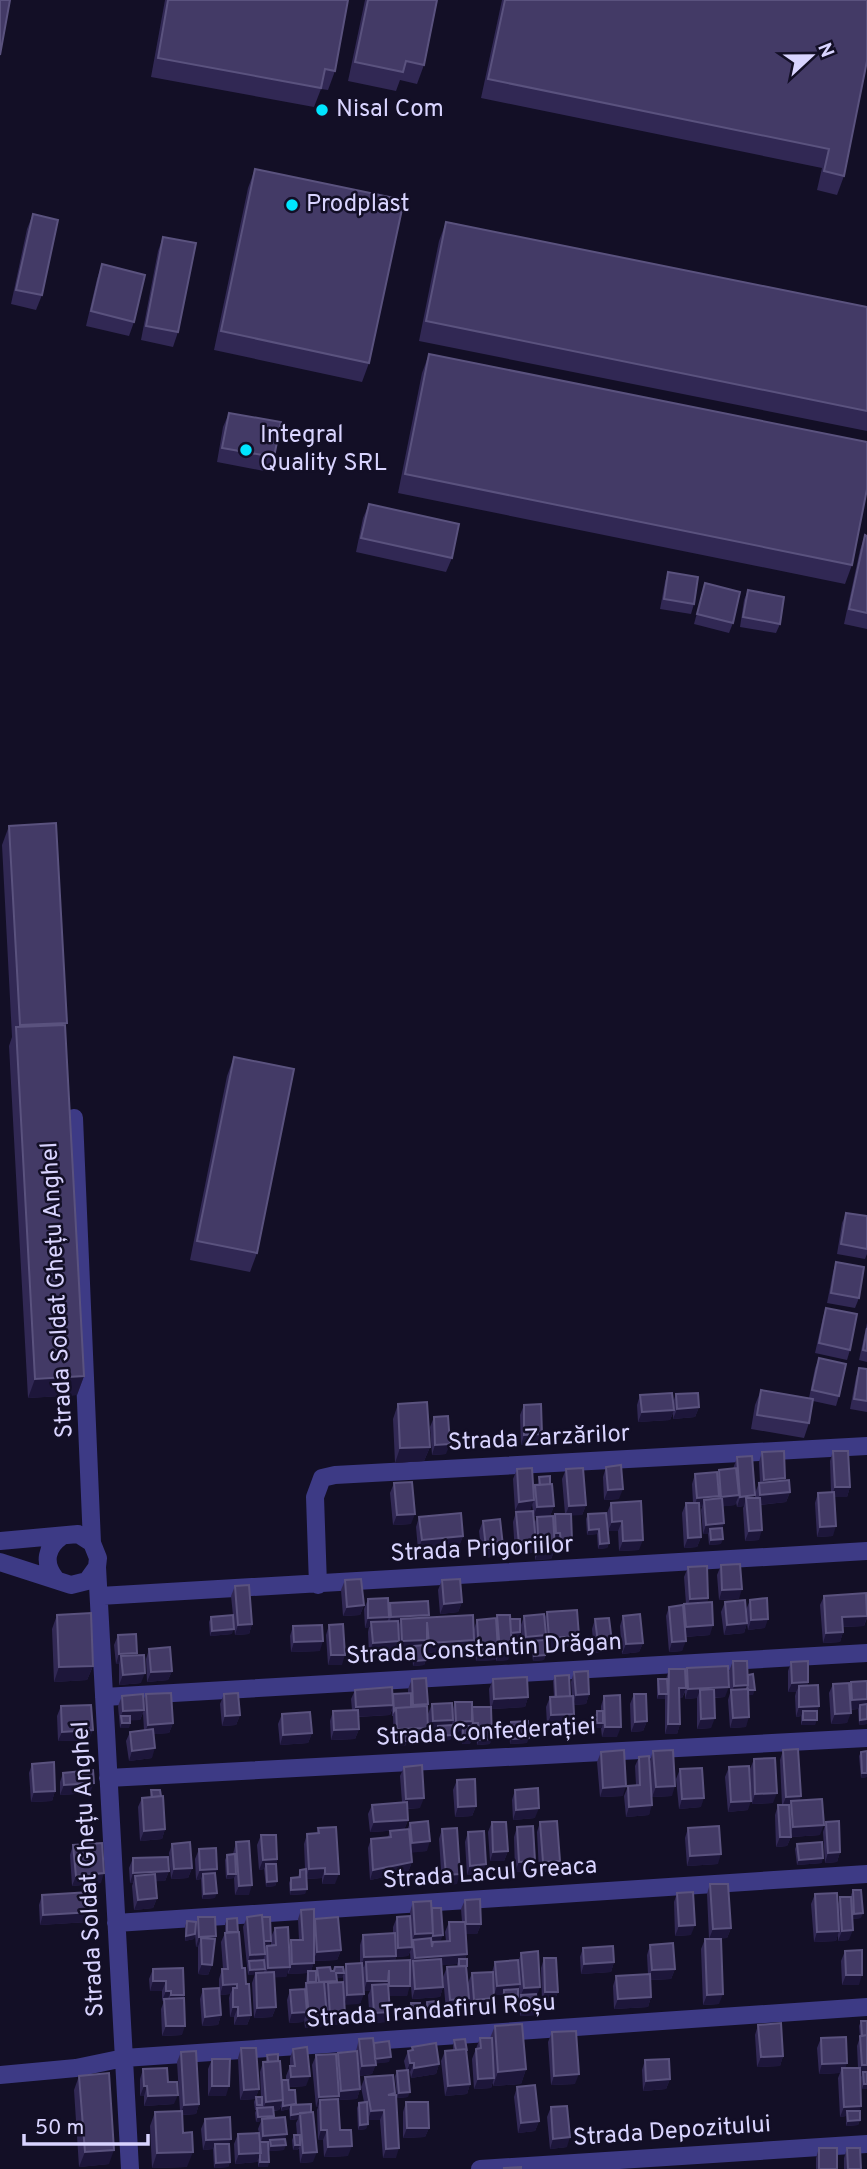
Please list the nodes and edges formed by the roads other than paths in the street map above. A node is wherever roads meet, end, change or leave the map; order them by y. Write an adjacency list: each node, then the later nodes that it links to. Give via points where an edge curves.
1 (74, 1118): 5 (street, Strada Soldat Ghețu Anghel)
2 (867, 1447): 11 (street, Strada Zarzărilor, via 322,1478 315,1497)
3 (62, 1536): 4 (street); 5 (street, via 78,1534); 9 (street, via 47,1555)
4 (0, 1541)
5 (92, 1543): 8 (street)
6 (867, 1551): 11 (street, Strada Prigoriilor)
7 (0, 1562): 9 (street)
8 (97, 1567): 10 (street, via 88,1581); 12 (street, Strada Soldat Ghețu Anghel)
9 (55, 1578): 10 (street)
10 (79, 1584): 12 (street)
11 (318, 1585): 12 (street, Strada Prigoriilor)
12 (100, 1597): 14 (street, Strada Soldat Ghețu Anghel)
13 (867, 1653): 14 (street, Strada Constantin Drăgan)
14 (104, 1696): 16 (street, Strada Soldat Ghețu Anghel)
15 (867, 1738): 16 (street, Strada Confederației)
16 (108, 1778): 18 (street, Strada Soldat Ghețu Anghel)
17 (867, 1874): 18 (street, Strada Lacul Greaca)
18 (117, 1923): 20 (street, Strada Soldat Ghețu Anghel)
19 (867, 2007): 20 (street, Strada Trandafirul Roșu)
20 (124, 2058): 21 (street, Strada Trandafirul Roșu); 23 (street, Strada Soldat Ghețu Anghel)
21 (0, 2075)
22 (867, 2144): 24 (street, Strada Depozitului)
23 (130, 2169)
24 (480, 2169)

